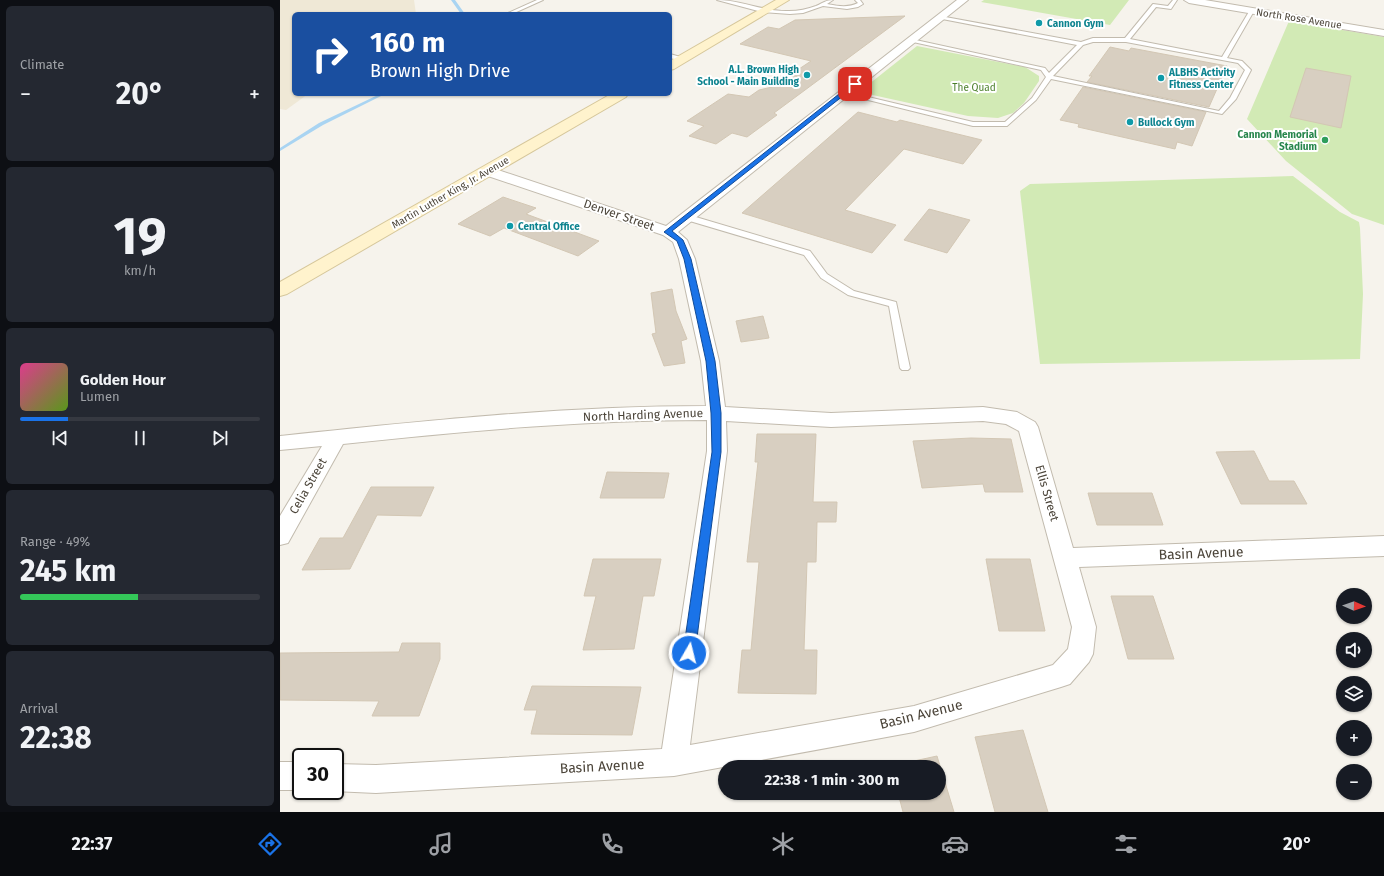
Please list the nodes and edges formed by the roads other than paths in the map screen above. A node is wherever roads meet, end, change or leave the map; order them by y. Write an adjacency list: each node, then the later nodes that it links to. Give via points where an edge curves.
1 (541, 0): 12 (lane)
2 (719, 0): 10 (lane)
3 (784, 0): 10 (main road)
4 (831, 0): 9 (lane)
5 (857, 0): 9 (lane, via 861,4 854,8)
6 (963, 0): 13 (street)
7 (1175, 0): 16 (lane, via 1169,8 1156,5)
8 (1189, 0): 11 (street, North Rose Avenue)
9 (824, 4): 10 (lane, via 812,10 790,13 776,14)
10 (766, 10): 19 (main road)
11 (1252, 11): 14 (street, North Rose Avenue); 20 (lane)
12 (513, 12)
13 (940, 18): 15 (street); 17 (lane)
14 (1384, 33)
15 (913, 40): 22 (lane, via 1043,69); 23 (street)
16 (1126, 40): 17 (lane, via 1092,40); 20 (lane)
17 (1081, 44): 22 (lane)
18 (672, 56): 19 (lane)
19 (682, 59): 21 (main road)
20 (1223, 59): 22 (lane, via 1240,62 1248,70 1233,99 1220,113)
21 (672, 65)
22 (1049, 76): 23 (lane, via 1034,99 1007,124 973,124)
23 (843, 93): 26 (street)
24 (618, 96): 25 (main road, Martin Luther King, Jr. Avenue)
25 (487, 171): 27 (street, Denver Street); 28 (main road, Martin Luther King, Jr. Avenue)
26 (686, 217): 27 (street); 29 (lane, via 808,253 824,276 851,293 893,304)
27 (668, 232): 30 (street, Denver Street, via 680,240 687,259 710,361)
28 (280, 290)
29 (905, 368)
30 (716, 413): 31 (street, North Harding Avenue, via 831,420 983,414 1010,417); 32 (street, North Harding Avenue, via 645,413 470,424); 37 (street, Denver Street, via 717,452)
31 (1028, 427): 36 (street, Ellis Street)
32 (337, 437): 33 (street, North Harding Avenue); 34 (street, Celia Street)
33 (280, 443)
34 (280, 536)
35 (1384, 546): 36 (street, Basin Avenue)
36 (1065, 558): 37 (street, Basin Avenue, via 1084,627 1080,654 1061,675 914,719)
37 (674, 762): 40 (street, Basin Avenue, via 376,779)
38 (280, 776): 39 (street)
39 (292, 776)
40 (344, 778)

